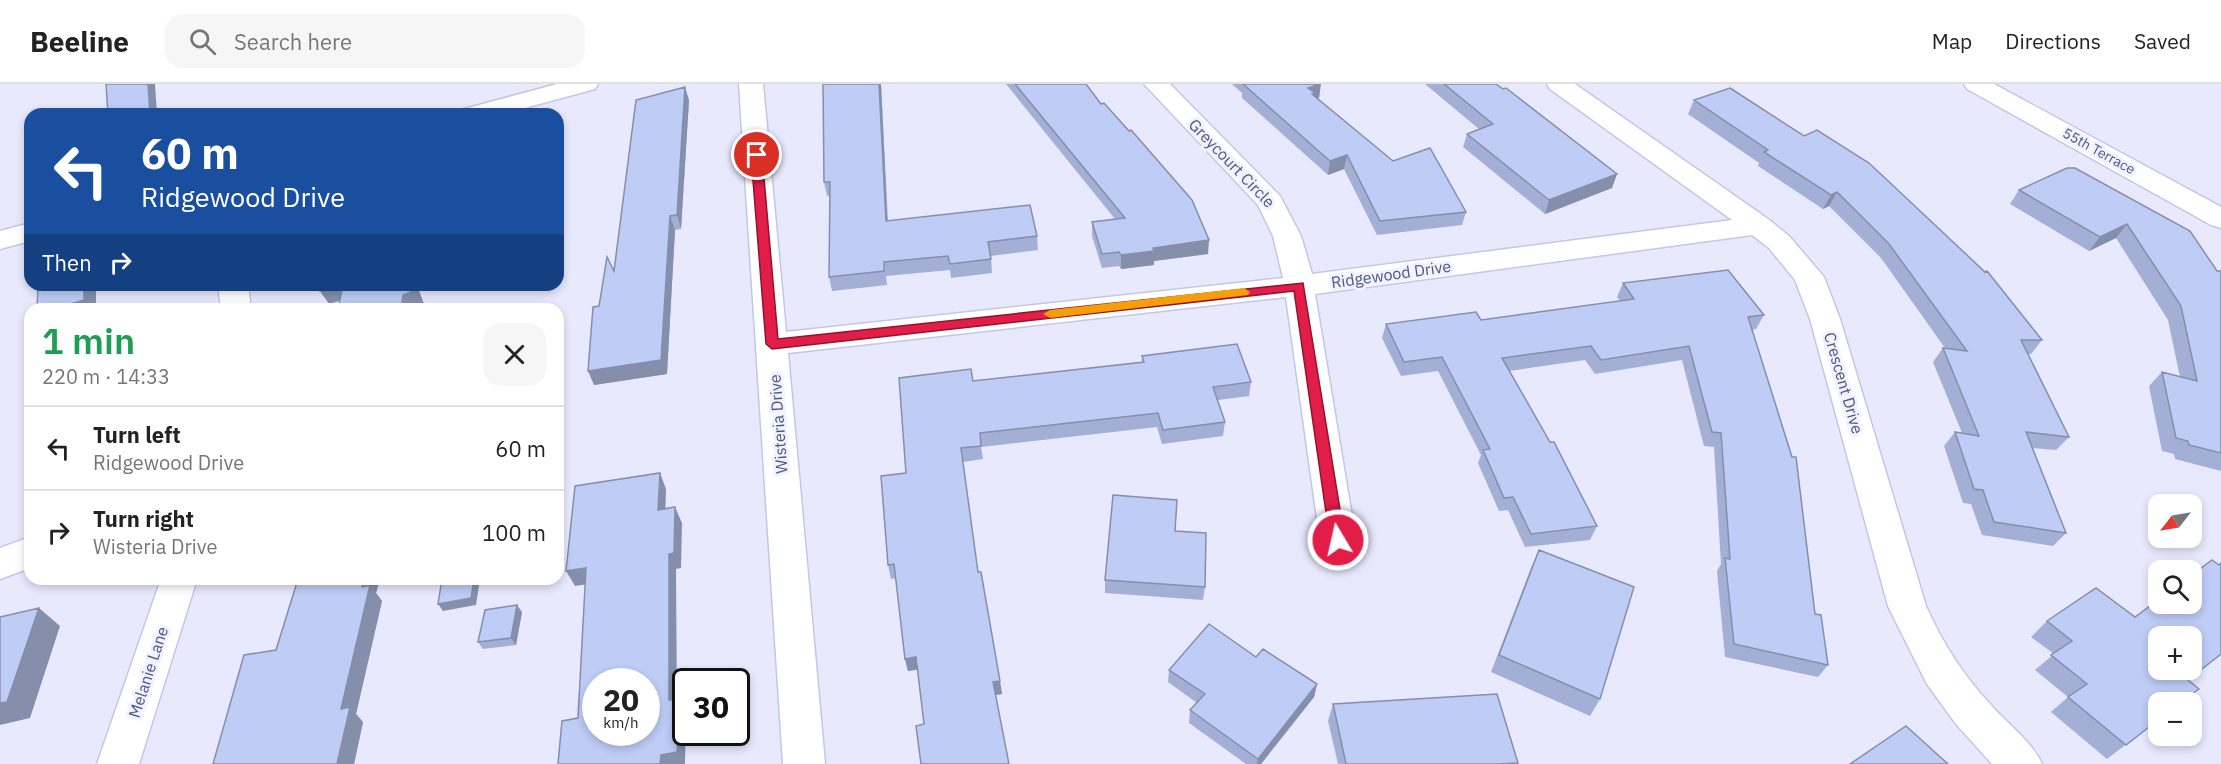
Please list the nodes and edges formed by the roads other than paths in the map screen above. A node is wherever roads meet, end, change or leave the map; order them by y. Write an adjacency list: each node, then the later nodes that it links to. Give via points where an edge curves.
1 (586, 84): 6 (street)
2 (751, 84): 12 (street, Wisteria Drive)
3 (1156, 84): 11 (street, Greycourt Circle, via 1275,206 1292,248)
4 (1559, 84): 8 (street, Crescent Drive)
5 (1976, 84): 7 (street, 55th Terrace)
6 (496, 108)
7 (2221, 219)
8 (1758, 225): 11 (street, Ridgewood Drive); 19 (street, Crescent Drive, via 1809,277 1825,319 1917,630 1946,681)
9 (24, 234): 10 (street)
10 (0, 240)
11 (1299, 286): 12 (street, Ridgewood Drive); 13 (street, Greycourt Circle)
12 (772, 344): 18 (street, Wisteria Drive)
13 (1338, 540)
14 (24, 554): 15 (street)
15 (0, 564)
16 (176, 585): 17 (street, Melanie Lane)
17 (118, 764)
18 (804, 764)
19 (2021, 764)

